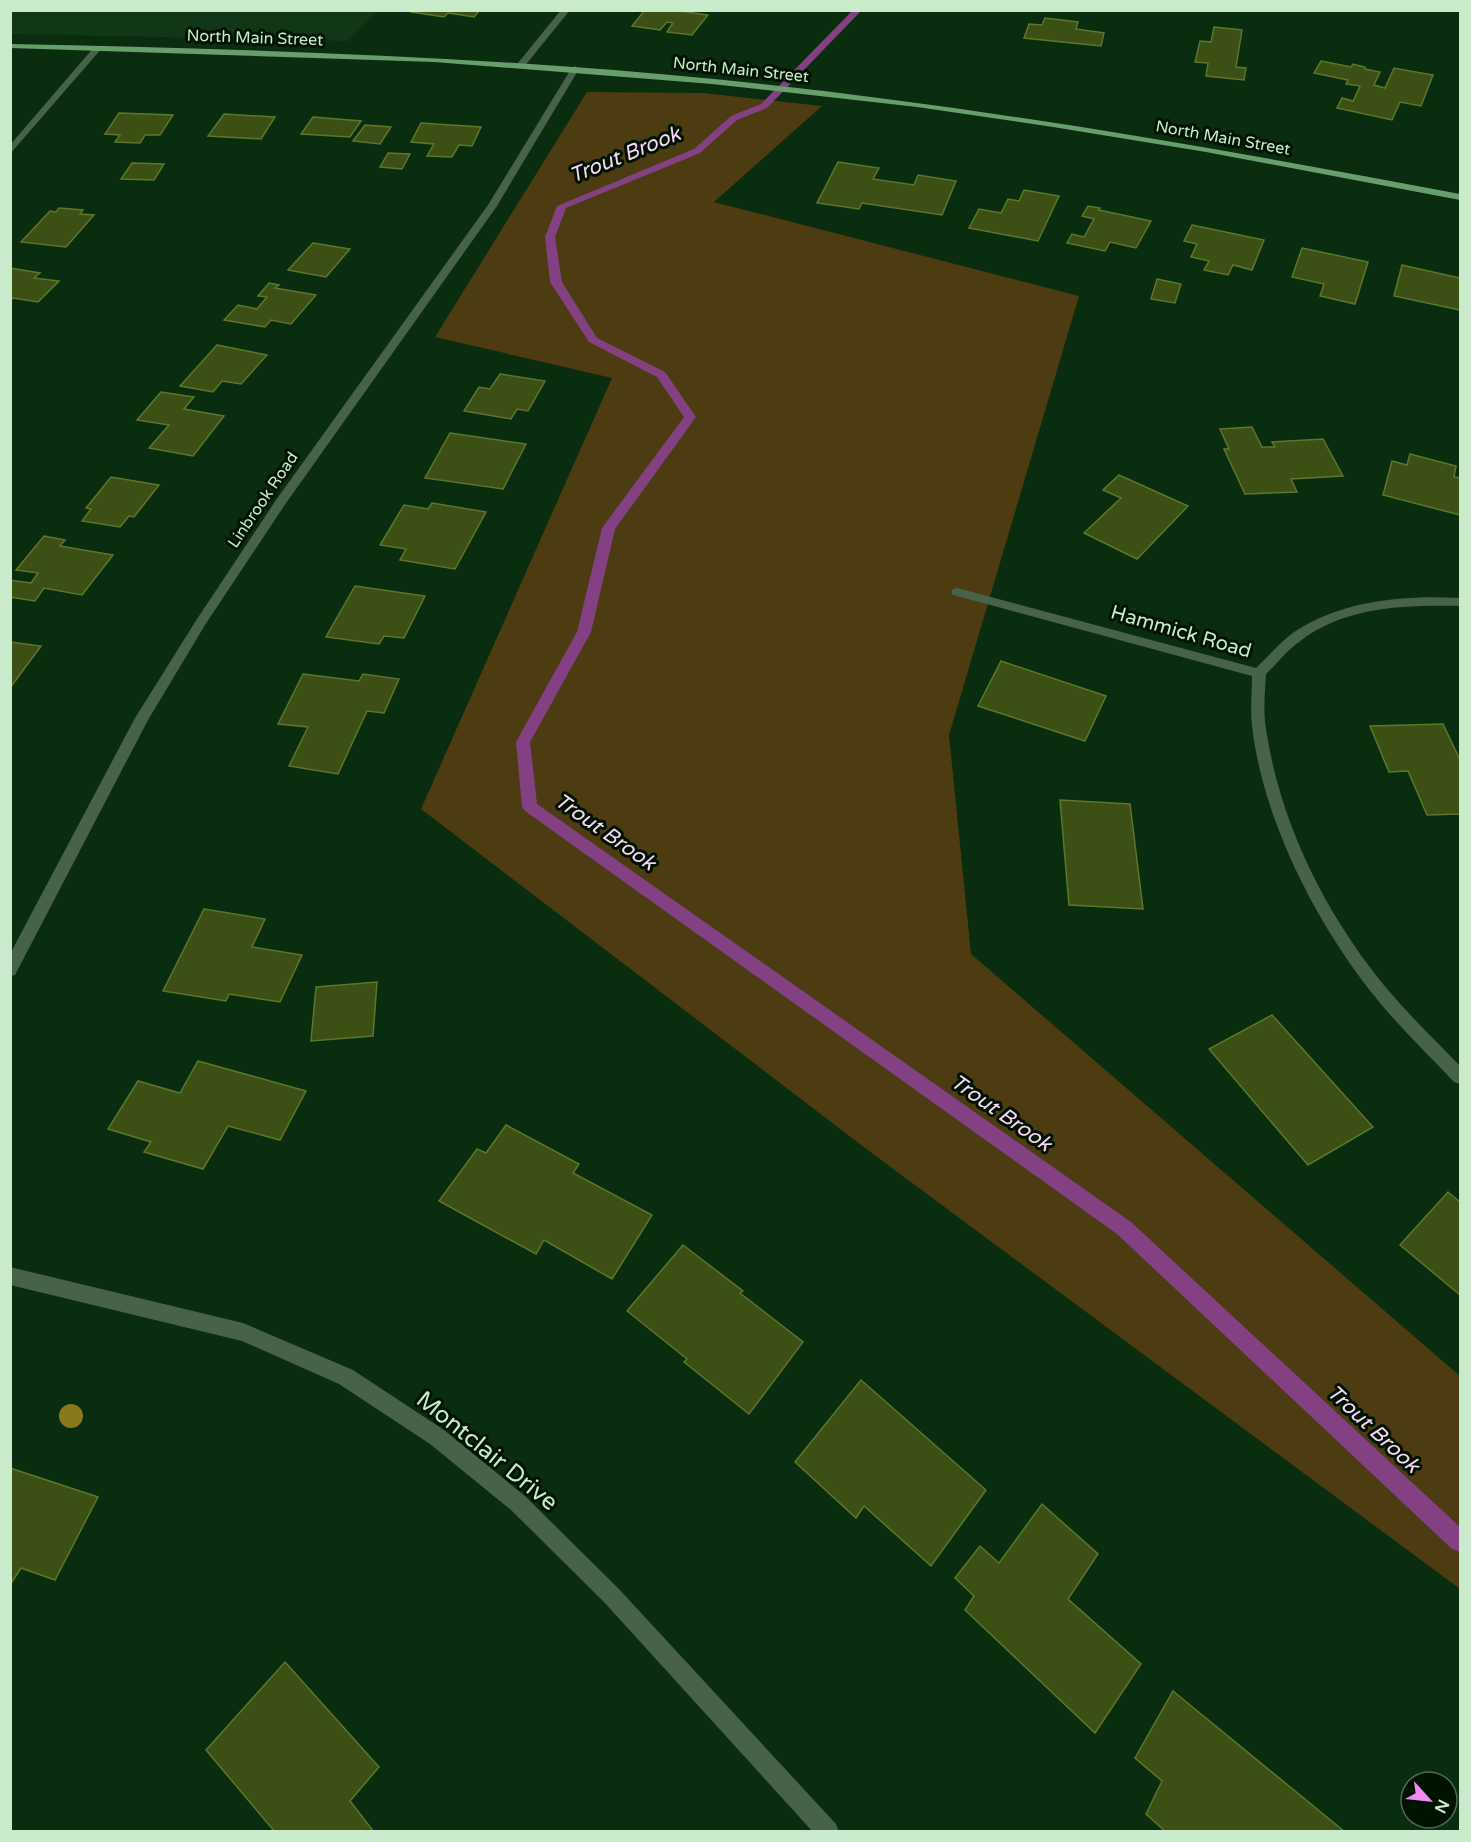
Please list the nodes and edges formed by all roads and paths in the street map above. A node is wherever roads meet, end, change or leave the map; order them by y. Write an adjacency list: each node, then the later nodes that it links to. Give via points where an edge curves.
1 (566, 10): 4 (street)
2 (10, 46): 3 (main road, North Main Street)
3 (98, 48): 4 (main road, North Main Street); 6 (street)
4 (521, 65): 5 (main road, North Main Street)
5 (575, 69): 7 (main road, North Main Street, via 858,97 1119,134); 11 (street, Linbrook Road, via 492,206 280,503 201,622 142,718)
6 (10, 152)
7 (1461, 197)
8 (957, 592): 10 (street, Hammick Road)
9 (1461, 602): 10 (street, via 1417,600 1333,615 1298,636)
10 (1258, 673): 12 (street, Hammick Road, via 1259,728 1274,794 1304,869 1337,932 1381,994)
11 (10, 970)
12 (1461, 1077)
13 (10, 1276): 14 (street, Montclair Drive, via 243,1332 346,1377 437,1437 518,1503 611,1595)
14 (828, 1832)

